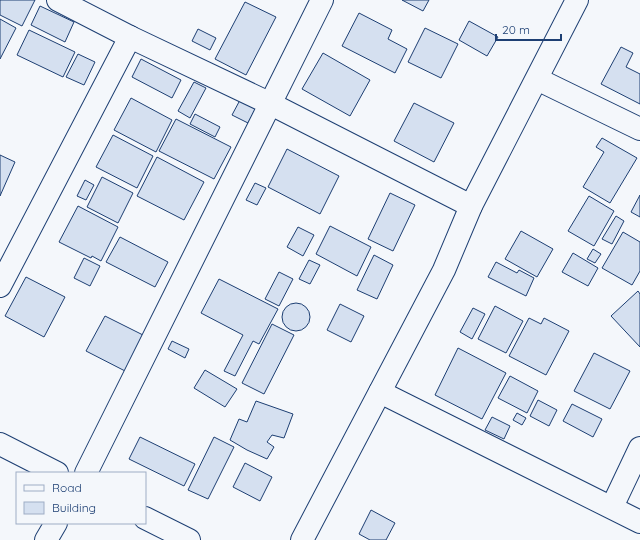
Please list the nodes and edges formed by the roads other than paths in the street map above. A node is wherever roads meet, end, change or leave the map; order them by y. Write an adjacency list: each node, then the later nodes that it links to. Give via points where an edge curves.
1 (58, 0): 4 (street)
2 (322, 0): 6 (street)
3 (577, 0): 5 (street)
4 (130, 37): 6 (street); 9 (street)
5 (537, 79): 7 (street); 8 (street)
6 (272, 104): 8 (street); 14 (street)
7 (640, 129)
8 (471, 206): 10 (street, via 444,270)
9 (0, 286)
10 (380, 392): 15 (street); 21 (street)
11 (0, 444): 13 (street)
12 (640, 448): 15 (street)
13 (54, 472)
14 (87, 472)
15 (612, 507): 17 (street)
16 (146, 518): 20 (street)
17 (640, 522)
18 (55, 524): 19 (street)
19 (46, 540)
20 (189, 540)
21 (302, 540)

